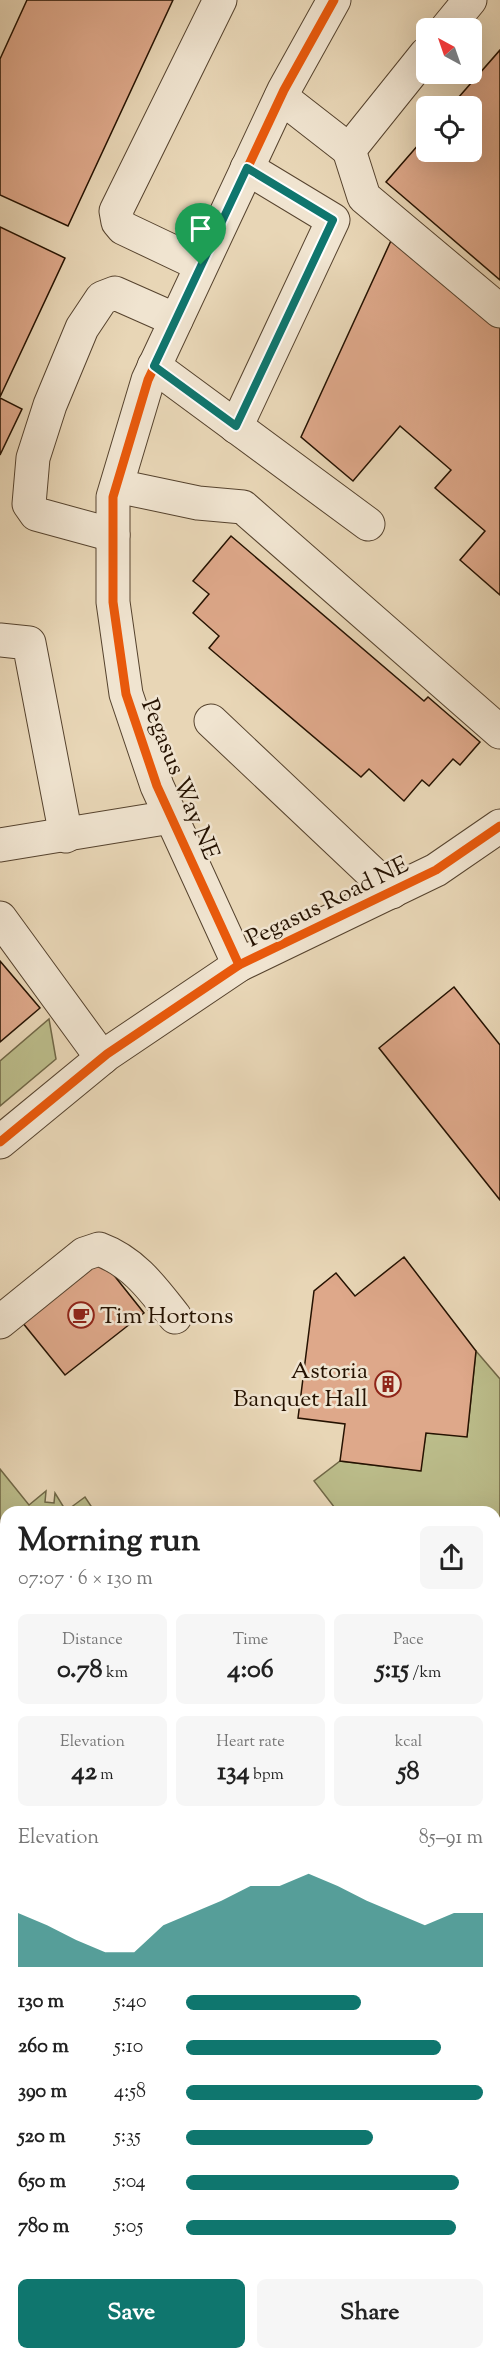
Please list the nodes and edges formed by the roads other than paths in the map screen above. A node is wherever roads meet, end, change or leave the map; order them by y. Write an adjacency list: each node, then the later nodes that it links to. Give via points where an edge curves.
1 (220, 0): 9 (street, via 116,211 123,228)
2 (334, 0): 6 (street, Pegasus Way NE)
3 (470, 0): 4 (street)
4 (455, 18)
5 (416, 66): 7 (street)
6 (281, 97): 7 (street); 8 (street, Pegasus Way NE)
7 (349, 150): 10 (street, via 364,197)
8 (247, 168): 9 (street, Pegasus Way NE); 13 (street, via 333,220)
9 (201, 265): 11 (street, Pegasus Way NE)
10 (500, 311)
11 (176, 320): 12 (street, Pegasus Way NE); 16 (street, via 115,292 102,298 82,328 33,458 29,504 36,514)
12 (154, 366): 13 (street); 14 (street, Pegasus Way NE)
13 (236, 426): 15 (street)
14 (117, 486): 16 (street, Pegasus Way NE, via 113,497); 19 (street, via 198,503 243,507)
15 (368, 525)
16 (113, 535): 20 (street, Pegasus Way NE, via 113,602 126,694)
17 (0, 640): 22 (street, via 29,643)
18 (211, 721): 24 (street)
19 (500, 732)
20 (171, 817): 22 (street); 26 (street, Pegasus Way NE)
21 (500, 826): 24 (street, Pegasus Road NE, via 436,870)
22 (66, 836): 23 (street)
23 (0, 845)
24 (392, 892): 26 (street, Pegasus Road NE)
25 (0, 918): 27 (street)
26 (239, 965): 27 (street, Pegasus Road NE)
27 (102, 1058): 28 (street, Pegasus Road NE)
28 (0, 1142)
29 (175, 1317): 30 (street, via 132,1268 120,1258 99,1250 84,1254)
30 (0, 1323)

